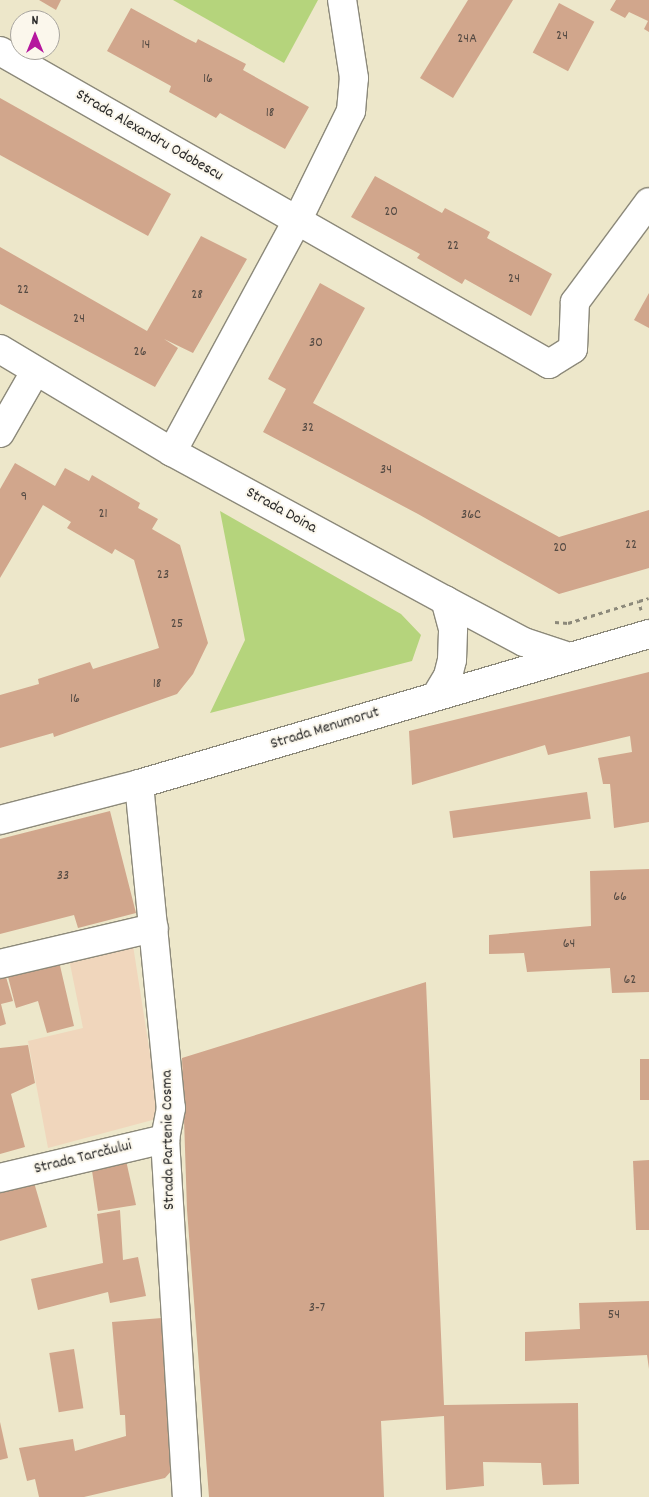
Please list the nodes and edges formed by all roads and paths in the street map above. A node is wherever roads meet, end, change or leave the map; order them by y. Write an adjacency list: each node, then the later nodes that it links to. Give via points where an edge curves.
1 (342, 0): 4 (street, via 354,78 350,111)
2 (0, 51): 4 (street, Strada Alexandru Odobescu)
3 (649, 202): 4 (street, Strada Alexandru Odobescu, via 575,302 573,349 549,364)
4 (298, 222): 8 (street)
5 (0, 349): 6 (street, Strada Doina)
6 (35, 372): 7 (street); 8 (street, Strada Doina)
7 (0, 433)
8 (172, 452): 9 (street, Strada Doina)
9 (445, 600): 11 (street, Strada Doina, via 524,642); 12 (street, via 453,629 452,660 448,676)
10 (649, 634): 11 (street, Strada Menumorut)
11 (569, 657): 12 (street, Strada Menumorut)
12 (436, 696): 13 (street, Strada Menumorut)
13 (139, 784): 14 (street, Strada Menumorut); 15 (street, Strada Partenie Cosma)
14 (0, 820)
15 (154, 928): 16 (street); 17 (street, Strada Partenie Cosma, via 171,1108)
16 (0, 964)
17 (165, 1138): 18 (street, Strada Tarcăului); 19 (street, Strada Partenie Cosma)
18 (0, 1178)
19 (180, 1495)

